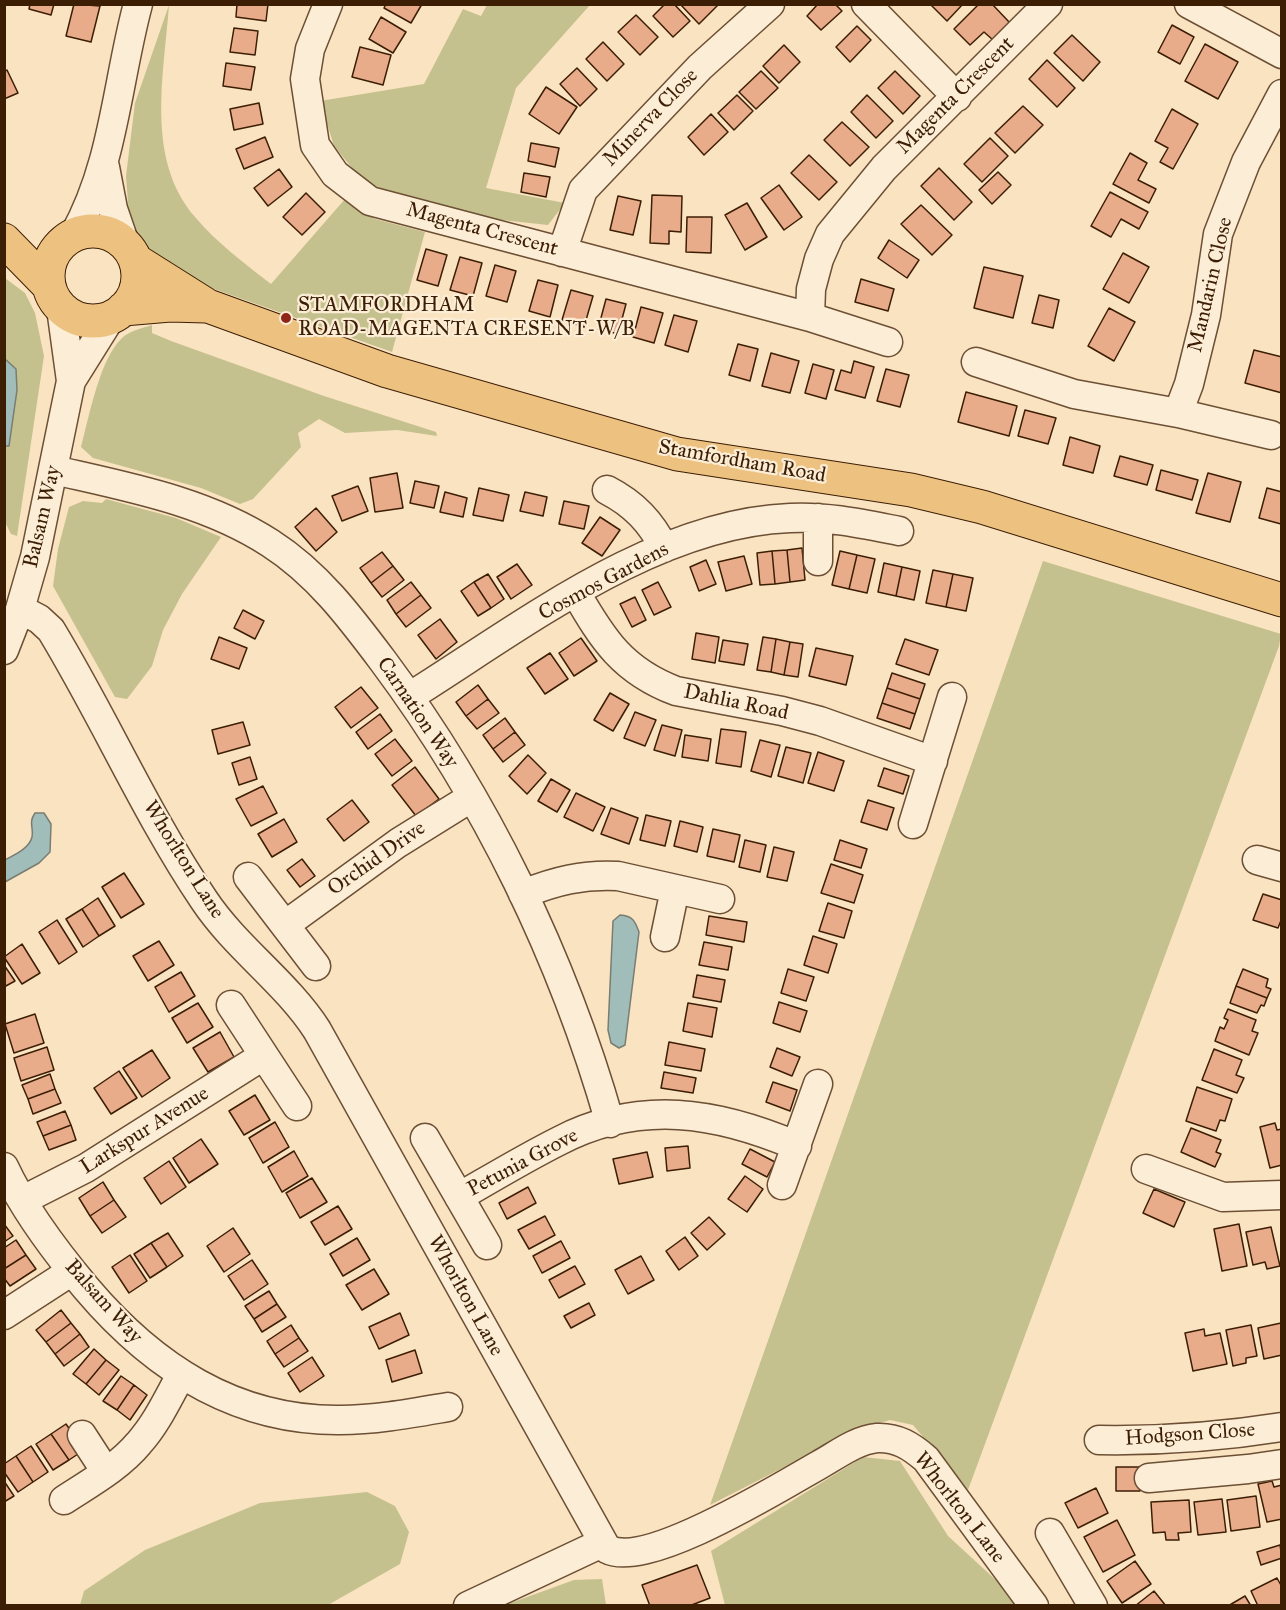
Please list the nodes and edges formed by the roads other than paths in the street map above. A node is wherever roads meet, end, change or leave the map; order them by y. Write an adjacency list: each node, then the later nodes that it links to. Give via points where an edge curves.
1 (138, 4): 10 (street)
2 (328, 4): 14 (street, Magenta Crescent, via 310,49 304,79 315,145 334,174 370,201)
3 (770, 4): 14 (street, Minerva Close, via 700,67 583,190)
4 (866, 4): 9 (street)
5 (1048, 4): 9 (street, Magenta Crescent)
6 (1189, 4): 7 (street)
7 (1281, 54)
8 (1281, 94): 22 (street, Mandarin Close, via 1246,162 1218,234 1206,315)
9 (957, 97): 18 (street, Magenta Crescent, via 885,168 830,234 811,289)
10 (105, 165): 11 (street); 13 (street, via 112,205)
11 (70, 238): 12 (main road); 13 (main road, via 88,231 103,232); 15 (main road, via 51,260)
12 (4, 239): 15 (main road)
13 (130, 252): 16 (main road, Stamfordham Road); 17 (main road, via 137,286 132,298)
14 (562, 252): 18 (street, Magenta Crescent)
15 (55, 297): 17 (main road, via 72,316 84,320); 21 (street, Balsam Way)
16 (208, 306): 17 (main road, Stamfordham Road, via 170,305); 31 (main road, Stamfordham Road, via 364,364 639,444 713,461 945,497 1080,535)
17 (117, 313): 21 (street, Balsam Way)
18 (810, 317): 19 (street, Magenta Crescent)
19 (888, 342)
20 (976, 362): 22 (street, via 1074,394)
21 (71, 381): 24 (street, Balsam Way)
22 (1178, 413): 23 (street)
23 (1271, 435)
24 (54, 470): 32 (street, Balsam Way); 34 (street, Carnation Way, via 185,503 220,516 270,543 339,604)
25 (607, 490): 28 (street, via 640,512)
26 (818, 518): 27 (street, Cosmos Gardens); 28 (street, Cosmos Gardens, via 738,525); 29 (street)
27 (899, 531)
28 (664, 548): 30 (street, Cosmos Gardens)
29 (818, 561)
30 (576, 593): 34 (street, Cosmos Gardens); 36 (street, Dahlia Road, via 609,646 633,669 660,685 820,721)
31 (1281, 600)
32 (20, 609): 33 (street, Balsam Way); 72 (street, Whorlton Lane, via 51,630 204,901 317,1030)
33 (4, 650)
34 (409, 697): 37 (street, Carnation Way)
35 (952, 697): 36 (street)
36 (933, 761): 38 (street)
37 (472, 797): 41 (street, Carnation Way); 43 (street, Orchid Drive, via 398,843)
38 (913, 824)
39 (248, 877): 43 (street)
40 (675, 889): 41 (street, via 605,875 570,878); 42 (street); 44 (street)
41 (523, 894): 50 (street, Carnation Way, via 571,1004)
42 (720, 899)
43 (285, 925): 45 (street)
44 (665, 937)
45 (316, 966)
46 (231, 1005): 47 (street)
47 (263, 1056): 49 (street); 58 (street, Larkspur Avenue, via 86,1168)
48 (818, 1084): 52 (street)
49 (297, 1106)
50 (610, 1123): 52 (street, Petunia Grove, via 648,1115 704,1117 753,1128); 57 (street, Petunia Grove, via 560,1140)
51 (425, 1138): 57 (street, Petunia Grove)
52 (797, 1146): 55 (street)
53 (1146, 1169): 56 (street, via 1223,1197)
54 (5, 1171): 58 (street, Balsam Way)
55 (782, 1185)
56 (1281, 1195)
57 (459, 1197): 59 (street, Petunia Grove)
58 (23, 1200): 60 (street, Balsam Way)
59 (487, 1245)
60 (72, 1271): 61 (street); 62 (street, Balsam Way, via 119,1325)
61 (4, 1316)
62 (181, 1375): 63 (street, Balsam Way, via 247,1405 308,1418 378,1418); 68 (street, via 149,1431)
63 (448, 1407)
64 (1281, 1427): 66 (street, Hodgson Close, via 1196,1439)
65 (82, 1435): 68 (street)
66 (1099, 1440)
67 (1281, 1464): 69 (street, Hodgson Close)
68 (106, 1472): 70 (street)
69 (1149, 1478)
70 (64, 1500)
71 (1050, 1533): 73 (street)
72 (602, 1543): 73 (street, Whorlton Lane, via 613,1552 625,1554 667,1543 753,1502 861,1442 887,1438 906,1444 926,1459); 74 (street)
73 (1053, 1589): 75 (street)
74 (468, 1605)
75 (1093, 1605)

